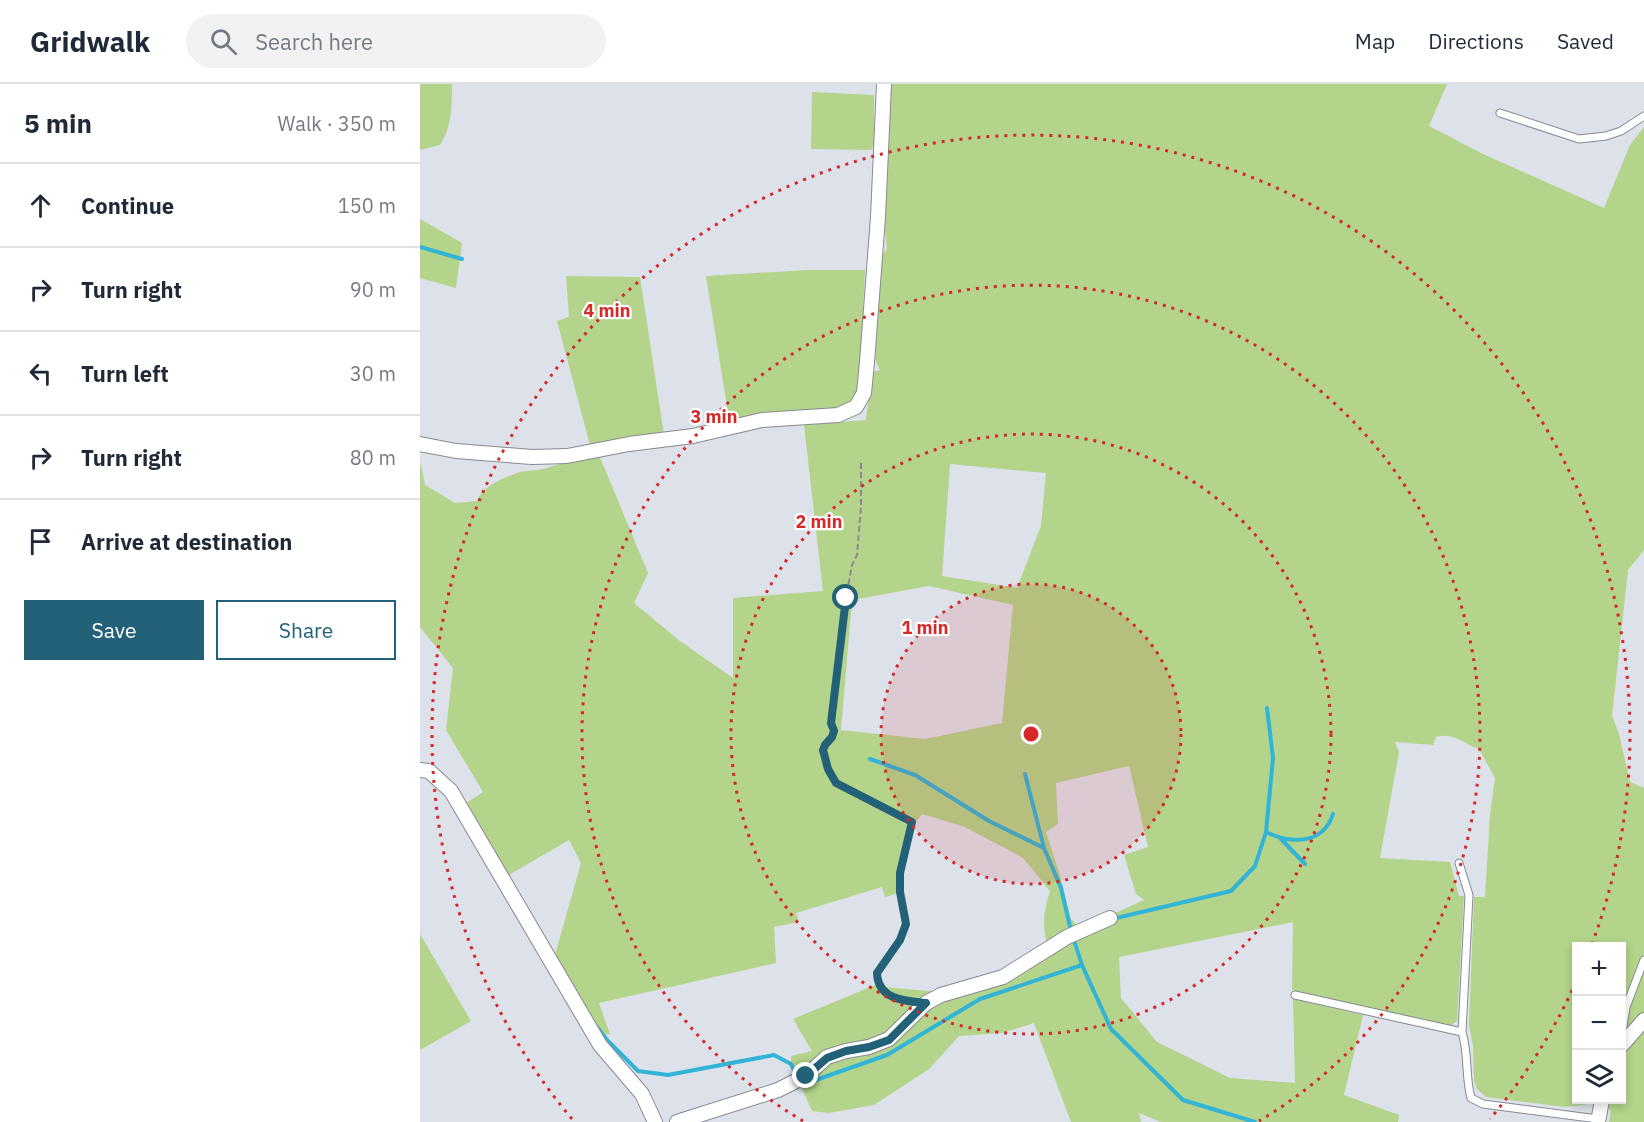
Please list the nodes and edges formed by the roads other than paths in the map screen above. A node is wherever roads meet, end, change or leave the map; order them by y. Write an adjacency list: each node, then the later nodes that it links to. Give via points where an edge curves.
1 (884, 84): 4 (street, via 867,362 864,393 856,407 838,415 762,420 693,436 567,456 456,451)
2 (1500, 113): 3 (lane, via 1579,139 1621,131)
3 (1644, 116)
4 (420, 444)
5 (420, 770): 16 (street, via 429,771 451,791 600,1045 642,1094)
6 (1459, 863): 12 (lane, via 1469,895)
7 (1110, 918): 17 (street, via 1072,935 1003,977 926,1003 889,1040 827,1058 793,1084)
8 (1644, 960): 10 (lane)
9 (1295, 995): 12 (lane)
10 (1626, 1007)
11 (1644, 1020): 13 (street)
12 (1462, 1032): 15 (lane, via 1471,1098 1483,1104)
13 (1626, 1040)
14 (1601, 1104): 15 (street)
15 (1598, 1121)
16 (655, 1122)
17 (677, 1122)

